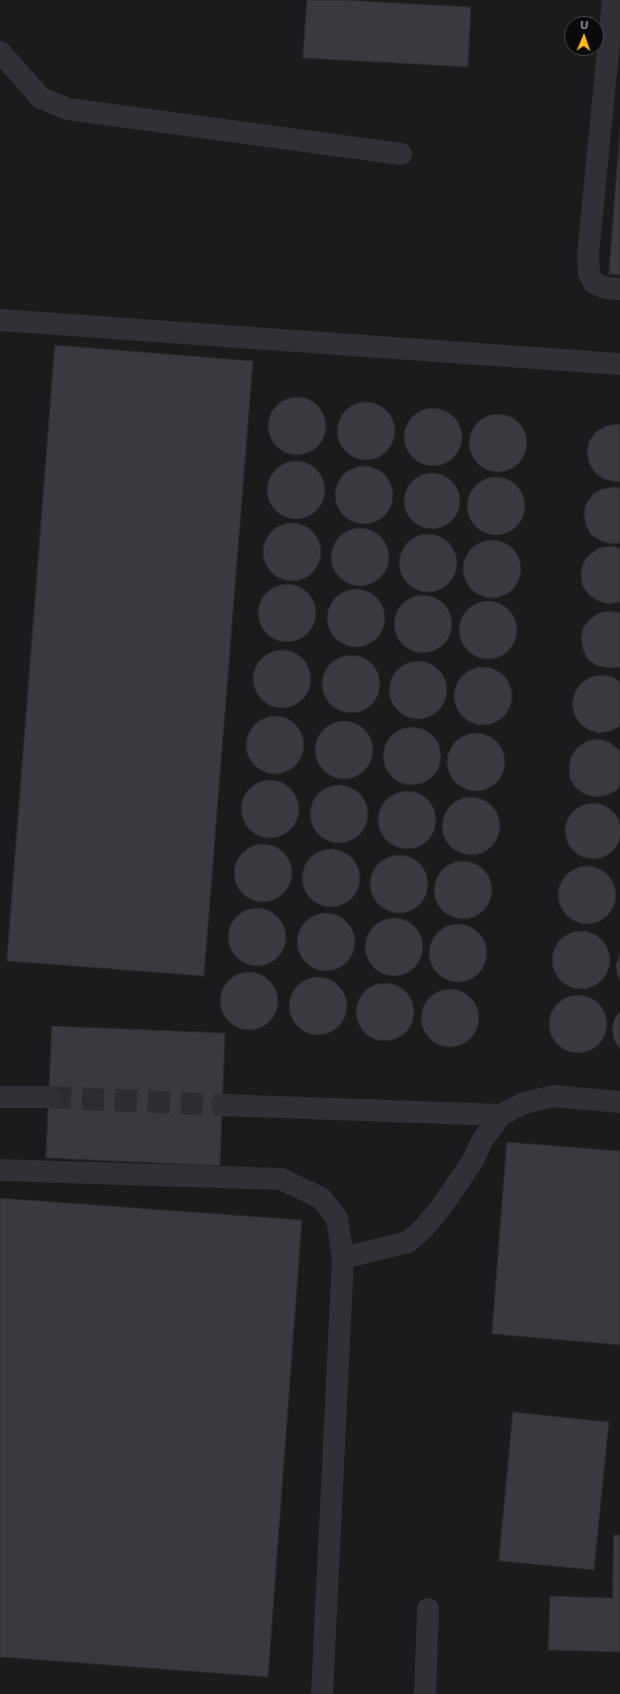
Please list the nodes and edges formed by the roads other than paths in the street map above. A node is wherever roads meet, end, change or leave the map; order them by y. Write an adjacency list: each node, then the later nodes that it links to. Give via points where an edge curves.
1 (614, 0): 4 (lane, via 588,254 589,273 594,283 606,288)
2 (0, 52): 3 (lane, via 41,98 68,109)
3 (401, 154)
4 (620, 289)
5 (0, 320): 6 (lane)
6 (620, 364)
7 (0, 1097): 8 (lane)
8 (49, 1097)
9 (620, 1102): 11 (lane, via 554,1096 524,1103)
10 (222, 1105): 11 (lane)
11 (501, 1115): 13 (lane, via 483,1139 472,1162 423,1229 408,1242)
12 (0, 1170): 13 (lane, via 281,1179 321,1198 337,1218)
13 (343, 1258): 15 (lane)
14 (428, 1609): 16 (lane)
15 (322, 1694)
16 (425, 1694)

